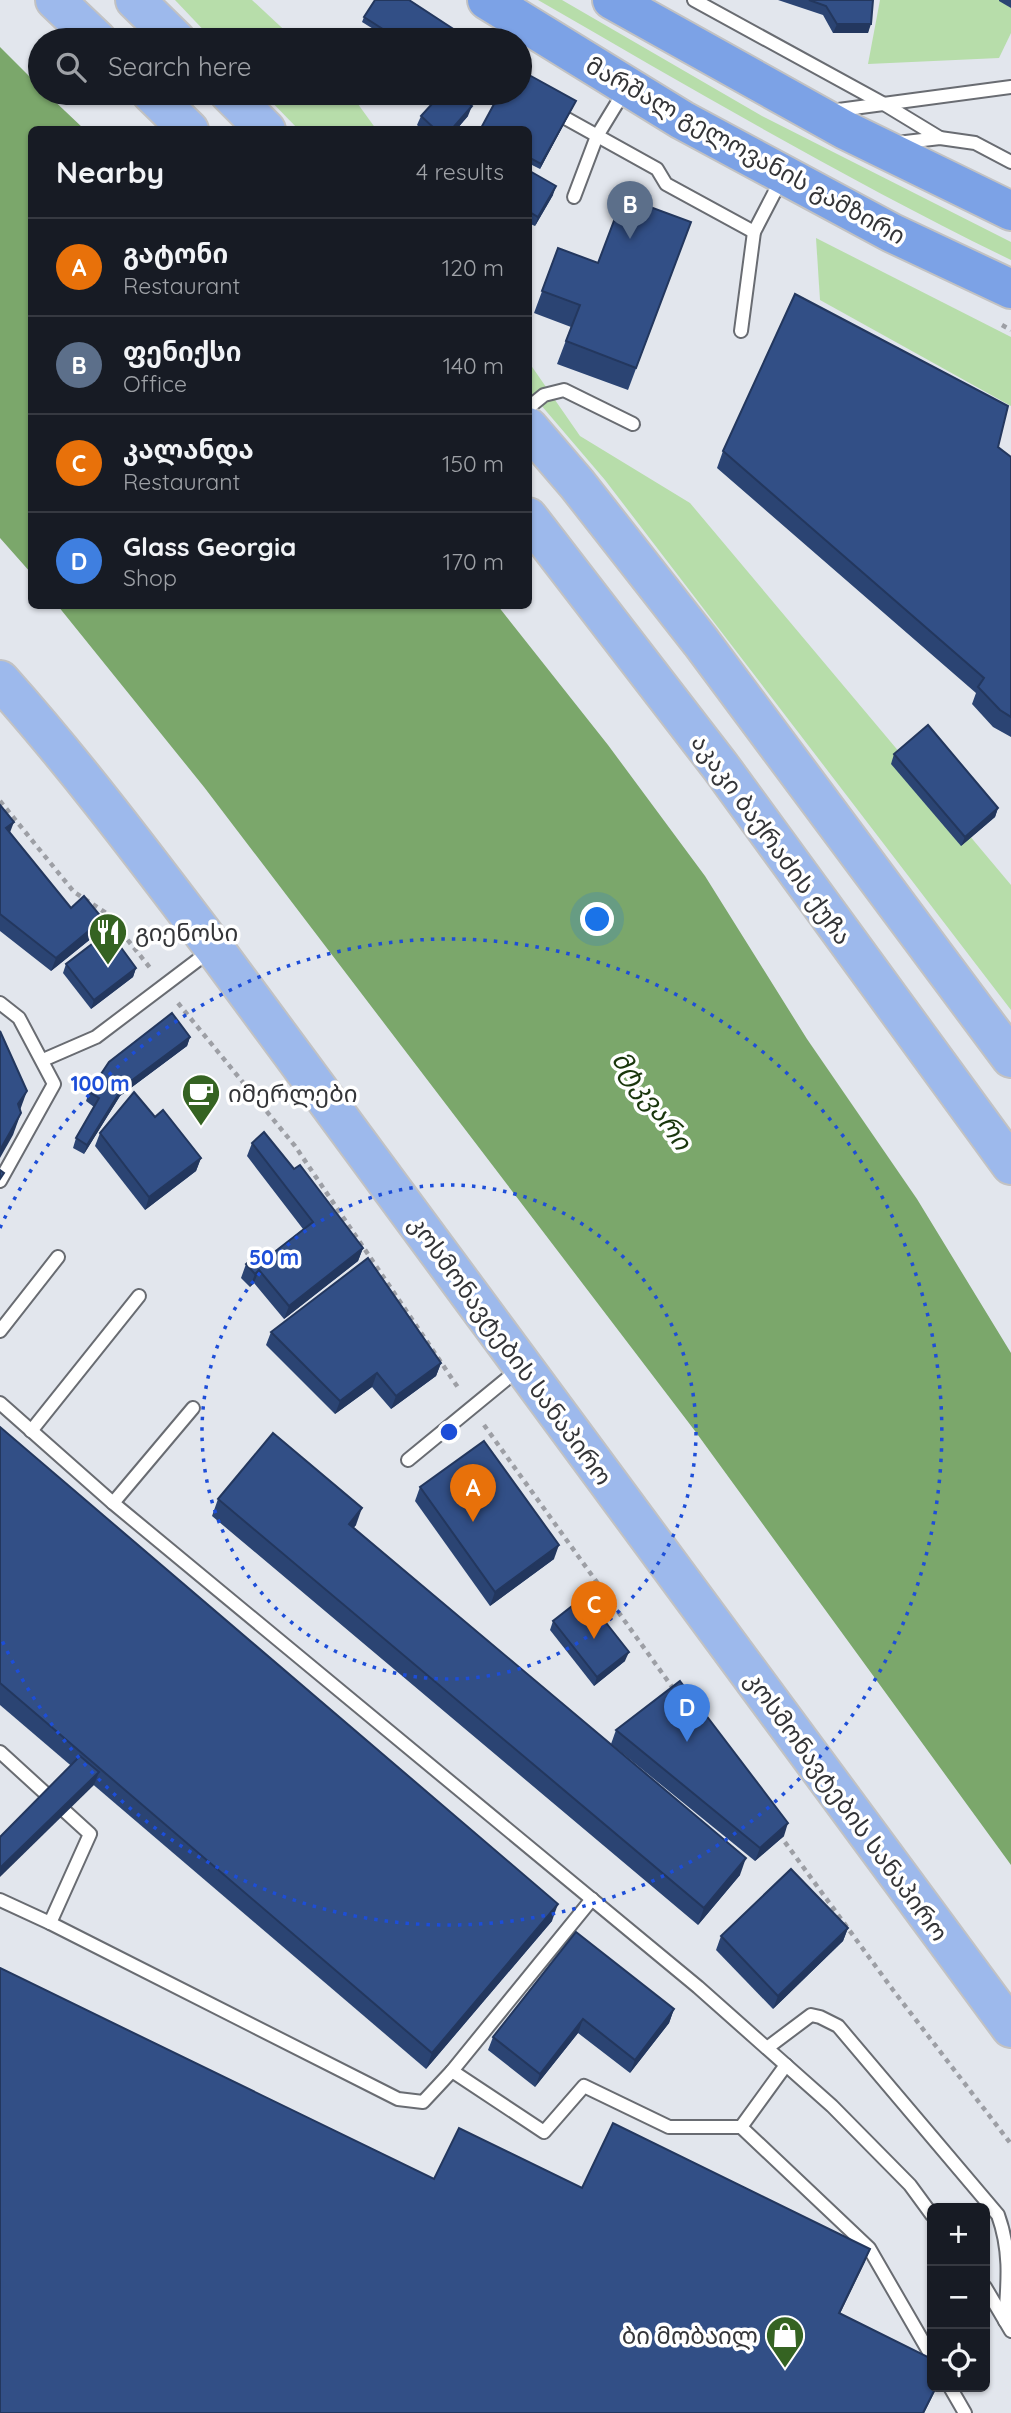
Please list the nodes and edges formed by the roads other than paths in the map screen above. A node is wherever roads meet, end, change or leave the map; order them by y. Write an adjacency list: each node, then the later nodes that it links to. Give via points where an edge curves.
1 (55, 0): 6 (main road)
2 (135, 0): 7 (main road)
3 (487, 0): 8 (highway, მარშალ გელოვანის გამზირი)
4 (612, 0): 13 (highway)
5 (694, 0): 10 (lane)
6 (84, 28)
7 (164, 28)
8 (627, 86): 17 (lane); 21 (highway, მარშალ გელოვანის გამზირი)
9 (1011, 87): 10 (lane)
10 (884, 104): 13 (lane); 18 (lane)
11 (163, 105): 15 (main road)
12 (241, 105): 16 (main road)
13 (814, 113): 19 (highway)
14 (567, 119): 17 (lane)
15 (185, 126)
16 (262, 126)
17 (597, 136): 22 (lane); 24 (lane, via 657,169 666,184)
18 (940, 138): 19 (lane); 20 (lane, via 975,143)
19 (876, 146): 23 (highway)
20 (1011, 162)
21 (784, 175): 24 (lane); 25 (highway, მარშალ გელოვანის გამზირი)
22 (574, 197)
23 (1011, 211)
24 (754, 232): 26 (lane)
25 (1011, 289)
26 (741, 331)
27 (532, 405): 28 (lane, via 564,390)
28 (633, 424)
29 (532, 432): 34 (main road, via 701,642)
30 (532, 522): 36 (main road, აკაკი ბაქრაძის ქუჩა, via 720,766)
31 (0, 680): 32 (main road, კოსმონავტების სანაპირო, via 126,832)
32 (214, 948): 35 (lane, via 96,1037); 41 (main road, კოსმონავტების სანაპირო)
33 (0, 1003): 35 (lane, via 19,1018)
34 (1011, 1058)
35 (43, 1060): 37 (lane, via 54,1084)
36 (1011, 1165)
37 (0, 1181)
38 (58, 1256): 40 (lane)
39 (139, 1296): 44 (lane)
40 (0, 1331)
41 (524, 1366): 45 (lane); 51 (main road, კოსმონავტების სანაპირო)
42 (0, 1403): 44 (lane)
43 (193, 1408): 46 (lane)
44 (31, 1431): 46 (lane)
45 (408, 1460)
46 (113, 1503): 48 (lane)
47 (0, 1752): 50 (lane, via 90,1834)
48 (592, 1899): 52 (lane); 54 (lane)
49 (0, 1900): 50 (lane)
50 (50, 1923): 54 (lane, via 398,2099 423,2102)
51 (1011, 2028)
52 (767, 2048): 53 (lane); 58 (lane, via 811,2015 838,2026 998,2215 1011,2251)
53 (786, 2065): 55 (lane); 56 (lane, via 910,2185)
54 (452, 2070): 55 (lane, via 544,2132 584,2086 669,2127)
55 (740, 2127): 59 (lane, via 869,2249)
56 (927, 2208)
57 (990, 2295): 58 (lane)
58 (1008, 2326)
59 (927, 2348)
60 (953, 2392): 61 (lane)
61 (965, 2413)

